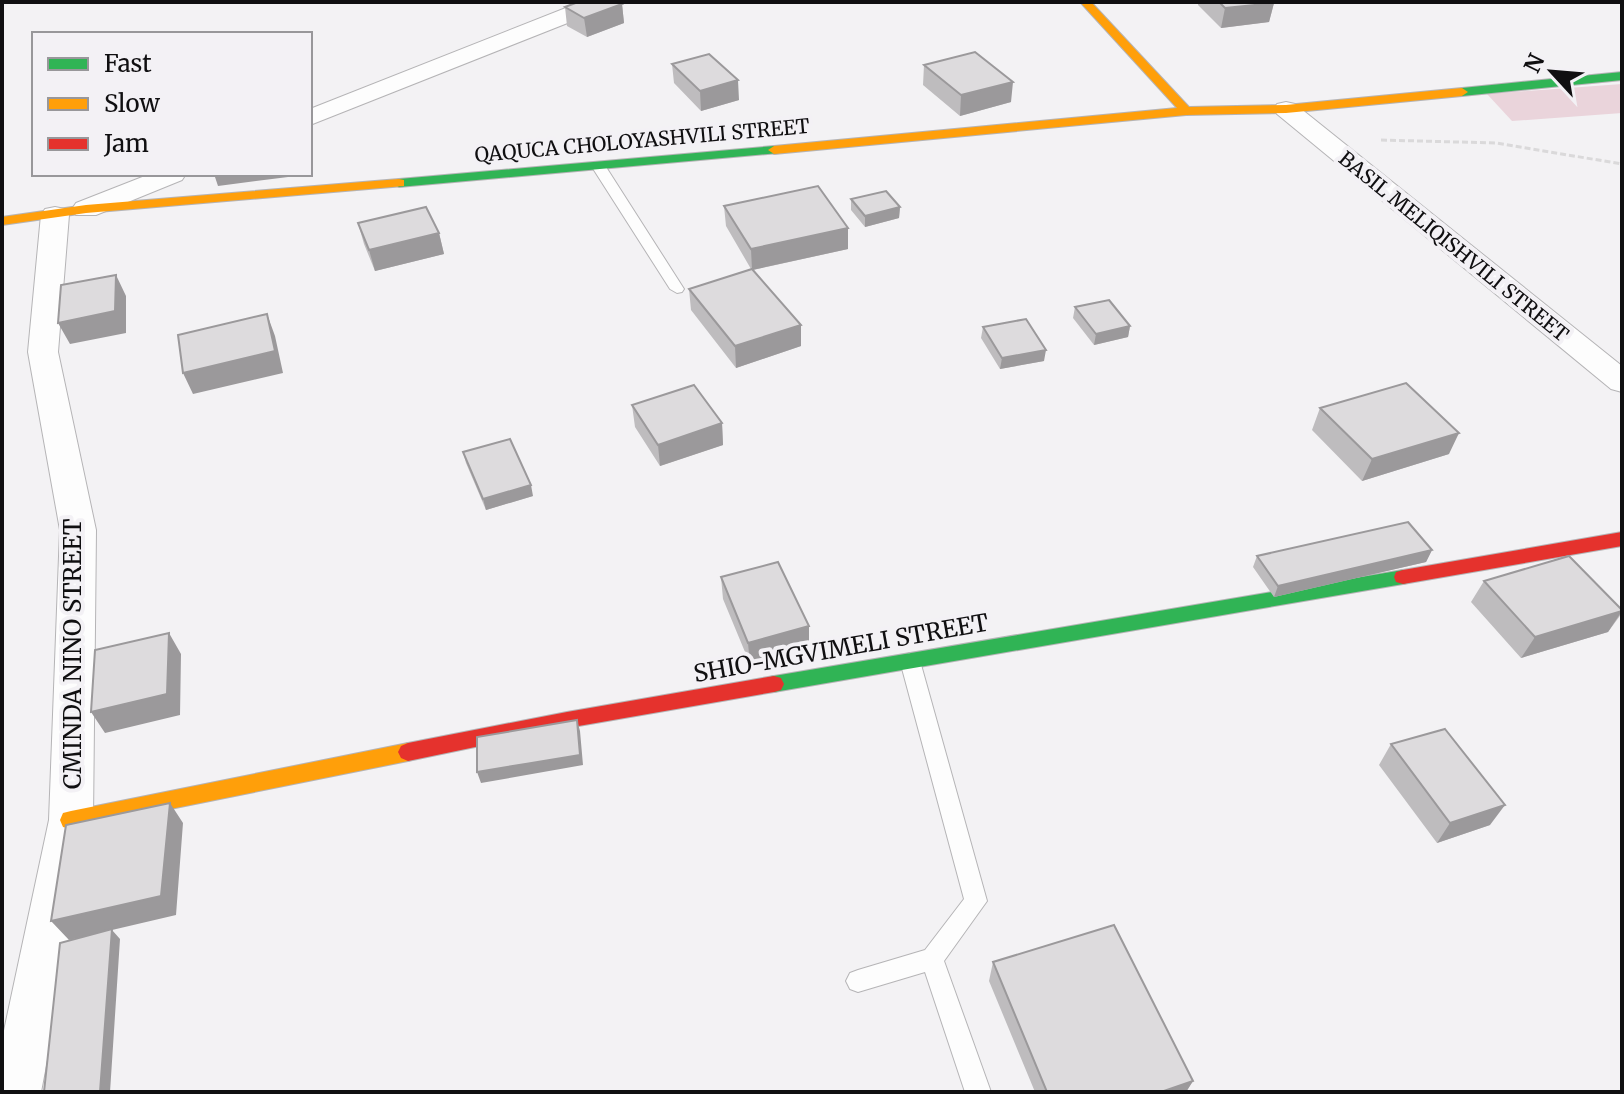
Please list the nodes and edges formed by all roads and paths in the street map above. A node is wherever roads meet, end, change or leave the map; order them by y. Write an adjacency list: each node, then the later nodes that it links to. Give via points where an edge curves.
1 (600, 2): 6 (street)
2 (1085, 2): 5 (street)
3 (1622, 76): 4 (street, QAQUCA CHOLOYASHVILI STREET)
4 (1286, 109): 5 (street, QAQUCA CHOLOYASHVILI STREET); 7 (street, BASIL MELIQISHVILI STREET)
5 (1186, 111): 9 (street, QAQUCA CHOLOYASHVILI STREET)
6 (312, 117)
7 (1319, 138): 8 (path, via 1496,143); 14 (street, BASIL MELIQISHVILI STREET)
8 (1622, 164)
9 (599, 167): 11 (street, QAQUCA CHOLOYASHVILI STREET); 13 (lane)
10 (168, 176): 11 (street)
11 (71, 212): 12 (street, QAQUCA CHOLOYASHVILI STREET); 17 (street, CMINDA NINO STREET, via 43,352 78,530)
12 (2, 221)
13 (677, 289)
14 (1622, 382)
15 (1622, 539): 16 (street, SHIO-MGVIMELI STREET)
16 (910, 661): 17 (street, SHIO-MGVIMELI STREET, via 567,720); 18 (lane, via 976,901)
17 (71, 820): 20 (street, CMINDA NINO STREET)
18 (932, 959): 19 (lane); 21 (lane)
19 (858, 981)
20 (16, 1092)
21 (978, 1092)

